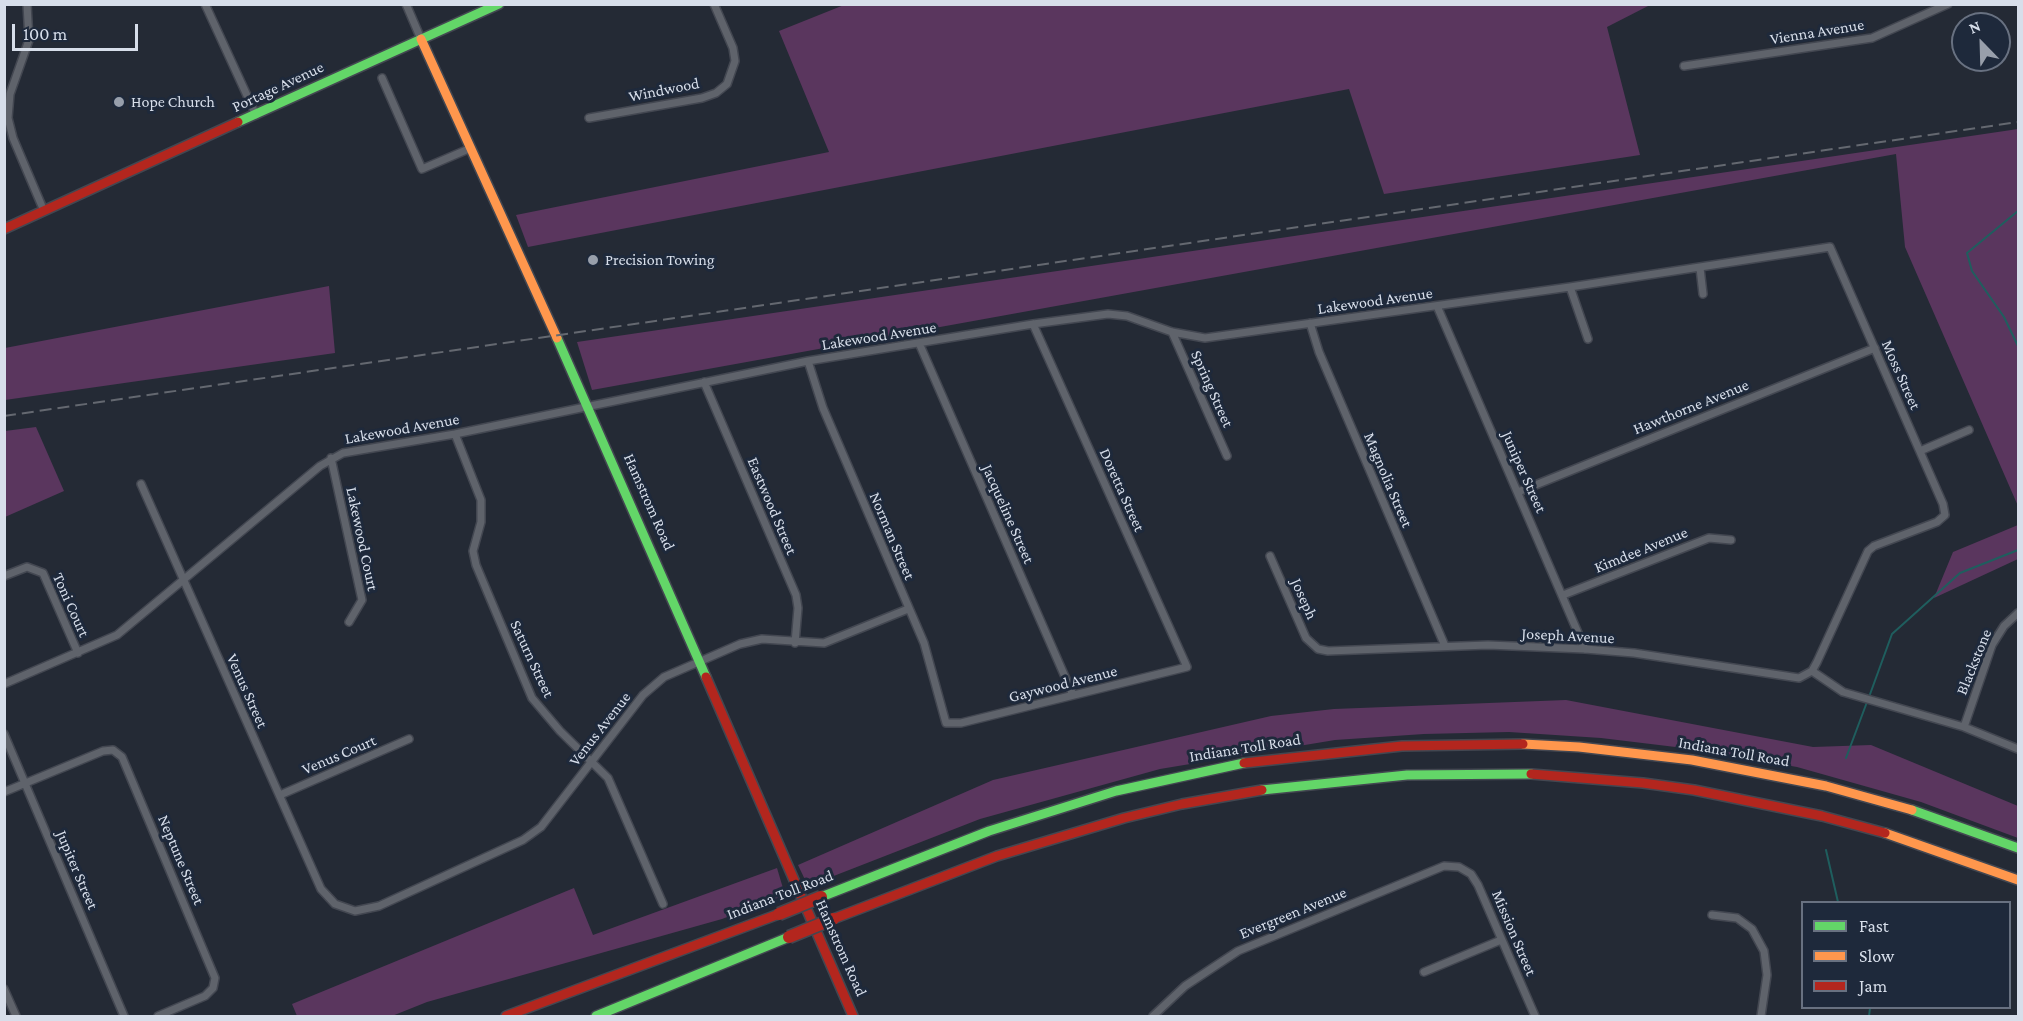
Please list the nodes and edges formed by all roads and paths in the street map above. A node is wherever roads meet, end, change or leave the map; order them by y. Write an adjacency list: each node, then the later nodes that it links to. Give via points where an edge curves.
1 (27, 4): 13 (street, via 29,40 10,94 8,118)
2 (205, 4): 10 (street)
3 (406, 4): 7 (street, Hamstrom Road)
4 (499, 4): 7 (main road, Portage Avenue)
5 (714, 4): 11 (street, Windwood, via 733,48 735,61 727,84 702,98)
6 (1948, 4): 8 (street, Vienna Avenue, via 1864,39)
7 (421, 39): 10 (main road, Portage Avenue); 12 (main road, Hamstrom Road)
8 (1684, 66)
9 (382, 78): 12 (street, via 423,169)
10 (256, 115): 13 (main road, Portage Avenue)
11 (589, 118)
12 (471, 148): 28 (main road, Hamstrom Road)
13 (44, 211): 14 (main road, Portage Avenue)
14 (4, 228)
15 (1830, 247): 16 (street, Lakewood Avenue); 25 (street, Moss Street)
16 (1700, 268): 17 (street, Lakewood Avenue); 18 (street)
17 (1570, 287): 19 (street, Lakewood Avenue); 23 (street)
18 (1703, 294)
19 (1437, 306): 20 (street, Lakewood Avenue); 35 (street, Juniper Street)
20 (1310, 323): 22 (street, Lakewood Avenue, via 1205,338); 45 (street, Magnolia Street)
21 (1033, 324): 22 (street, Lakewood Avenue, via 1127,315); 24 (street, Lakewood Avenue); 50 (street, Doretta Street)
22 (1172, 332): 32 (street, Spring Street)
23 (1588, 339)
24 (919, 343): 26 (street, Lakewood Avenue); 53 (street, Jacqueline Street)
25 (1875, 348): 31 (street, Moss Street); 35 (street, Hawthorne Avenue)
26 (808, 361): 27 (street, Lakewood Avenue); 41 (street, Norman Street, via 823,408)
27 (704, 382): 28 (street, Lakewood Avenue); 44 (street, Eastwood Street, via 795,595)
28 (589, 407): 30 (street, Lakewood Avenue); 49 (main road, Hamstrom Road)
29 (1969, 430): 31 (street)
30 (455, 434): 33 (street, Lakewood Avenue); 59 (street, Saturn Street, via 481,500 481,522 473,551 476,565 532,698)
31 (1920, 451): 51 (street, Moss Street, via 1945,515 1868,551)
32 (1227, 456)
33 (331, 458): 39 (street, Lakewood Avenue); 43 (street, Lakewood Court, via 362,600)
34 (141, 484): 39 (street, Venus Street)
35 (1518, 492): 40 (street, Juniper Street)
36 (1731, 540): 40 (street, Kimdee Avenue, via 1709,538)
37 (1269, 556): 46 (street, Joseph, via 1306,638)
38 (4, 576): 48 (street, Toni Court, via 27,567 43,573)
39 (183, 580): 48 (street, Lakewood Avenue, via 117,635); 62 (street, Venus Street)
40 (1563, 595): 47 (street, Juniper Street)
41 (908, 609): 44 (street, Venus Avenue, via 824,643); 54 (street, Norman Street, via 924,643)
42 (2019, 613): 55 (street, Blackstone, via 2004,626 1992,645)
43 (349, 622)
44 (795, 643): 49 (street, Venus Avenue, via 751,641)
45 (1445, 646): 46 (street, Joseph Avenue); 47 (street, Joseph Avenue)
46 (1318, 649)
47 (1585, 649): 51 (street, Joseph Avenue, via 1634,653 1790,679)
48 (78, 653): 52 (street, Lakewood Avenue)
49 (700, 661): 59 (street, Venus Avenue, via 664,677 643,695); 77 (main road, Hamstrom Road)
50 (1187, 667): 53 (street, Gaywood Avenue)
51 (1812, 671): 55 (street, via 1843,692)
52 (4, 684)
53 (1073, 695): 54 (street, Gaywood Avenue, via 961,723)
54 (946, 723)
55 (1964, 727): 58 (street)
56 (4, 734): 60 (street, Jupiter Street)
57 (409, 739): 62 (street, Venus Court)
58 (2019, 749)
59 (592, 761): 66 (street, Venus Avenue, via 541,827 523,840 379,906 355,911); 67 (street, Saturn Street, via 608,778)
60 (25, 783): 61 (street); 73 (street, Jupiter Street); 74 (street, Neptune Street, via 101,751 113,750 125,762 213,970 214,985 205,996)
61 (4, 792)
62 (280, 795): 66 (street, Venus Street, via 321,889)
63 (2019, 848): 75 (main road, Indiana Toll Road, bridge, via 1925,814 1826,786 1692,760 1520,744 1402,746 1282,757 1116,791 989,831)
64 (1459, 867): 69 (street, Mission Street, via 1471,874 1478,885); 78 (street, Evergreen Avenue, via 1444,866 1238,951 1185,986)
65 (2019, 880): 76 (main road, bridge, via 1872,829 1694,790 1525,774 1407,775 1279,787 1124,818 997,856)
66 (335, 904)
67 (663, 904)
68 (1712, 915): 80 (street, via 1737,918 1752,929 1764,951 1767,975)
69 (1502, 940): 70 (street); 79 (street, Mission Street)
70 (1424, 972)
71 (4, 989): 72 (street)
72 (16, 1017)
73 (124, 1017)
74 (158, 1017)
75 (506, 1017)
76 (596, 1017)
77 (853, 1017)
78 (1153, 1017)
79 (1535, 1017)
80 (1761, 1017)

